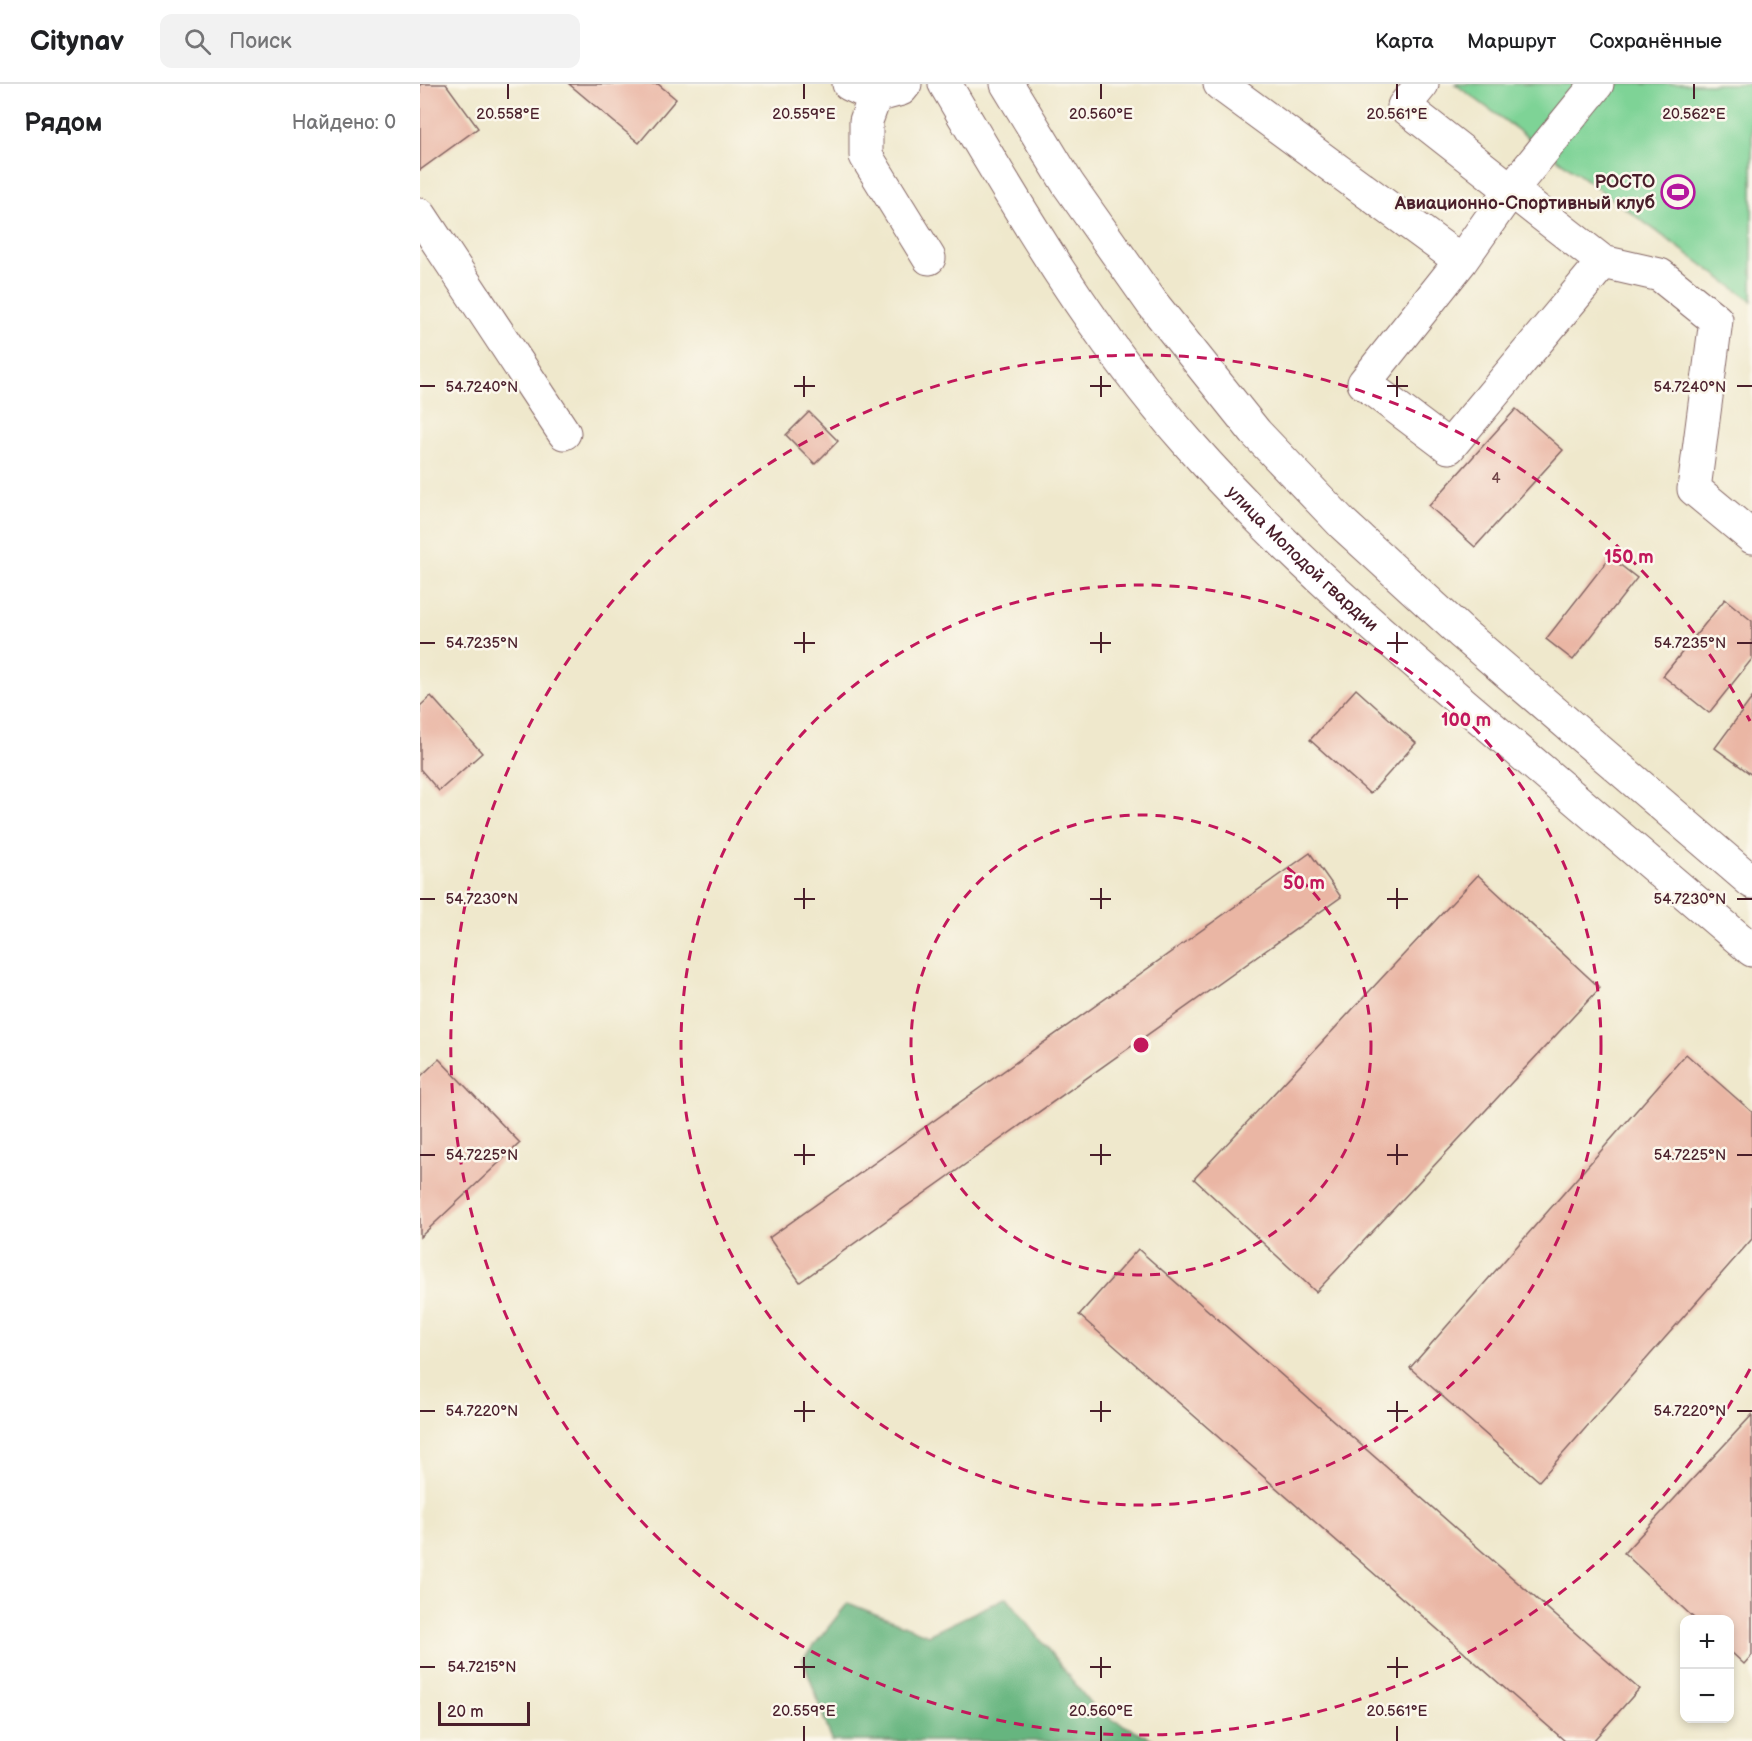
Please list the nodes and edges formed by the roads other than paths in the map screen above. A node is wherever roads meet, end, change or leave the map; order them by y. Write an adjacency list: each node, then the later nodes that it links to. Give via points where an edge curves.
1 (905, 84): 7 (main road, via 901,89)
2 (945, 84): 16 (main road, улица Молодой гвардии, via 1069,288 1190,445 1269,528 1383,635)
3 (1007, 84): 15 (main road, via 1068,184 1128,269 1256,434 1343,524 1463,634)
4 (1220, 84): 11 (main road)
5 (1422, 84): 8 (main road, via 1404,106)
6 (1597, 84): 8 (main road)
7 (862, 90): 10 (main road, via 867,121 866,156)
8 (1511, 190): 11 (main road); 12 (main road)
9 (420, 214): 13 (main road)
10 (929, 258)
11 (1461, 261): 12 (main road, via 1364,383 1449,447)
12 (1604, 262): 14 (main road, via 1660,275 1716,320 1694,489)
13 (564, 434)
14 (1752, 537)
15 (1752, 882)
16 (1752, 950)

